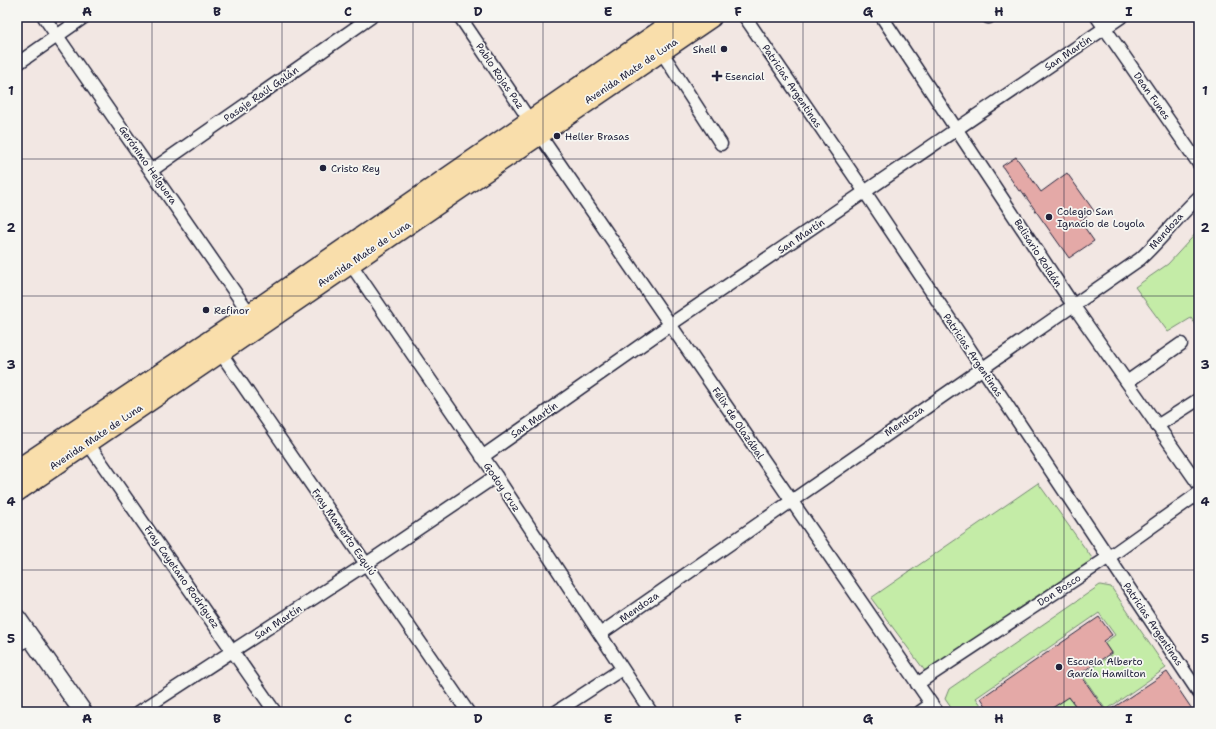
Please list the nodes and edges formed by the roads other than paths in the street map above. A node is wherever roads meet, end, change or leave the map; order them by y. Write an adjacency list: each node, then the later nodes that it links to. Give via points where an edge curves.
1 (44, 17): 12 (street, Gerónimo Helguera)
2 (84, 17): 12 (street)
3 (371, 17): 19 (street, Pasaje Raúl Galán)
4 (460, 17): 15 (street, Pablo Rojas Paz)
5 (681, 17): 15 (main road, Avenida Mate de Luna)
6 (711, 17): 13 (main road, Avenida Mate de Luna)
7 (745, 17): 20 (street, Patricias Argentinas)
8 (882, 17): 16 (street, Belisario Roldán)
9 (1097, 17): 11 (street, Dean Funes)
10 (1121, 17): 11 (street, San Martín)
11 (1105, 28): 16 (street, San Martín); 18 (street, Dean Funes)
12 (57, 36): 14 (street); 19 (street, Gerónimo Helguera)
13 (661, 51): 15 (main road, Avenida Mate de Luna); 17 (street)
14 (17, 64)
15 (534, 128): 22 (main road, Avenida Mate de Luna); 24 (main road, Avenida Mate de Luna); 25 (street, Félix de Olazábal)
16 (957, 129): 20 (street, San Martín); 23 (street, Belisario Roldán)
17 (721, 144)
18 (1199, 164)
19 (152, 170): 24 (street, Gerónimo Helguera)
20 (866, 192): 25 (street, San Martín); 28 (street, Patricias Argentinas)
21 (1199, 197): 23 (street, Mendoza, via 1140,259)
22 (350, 263): 27 (main road, Avenida Mate de Luna); 33 (street, Godoy Cruz)
23 (1073, 305): 28 (street, Mendoza); 29 (street, Belisario Roldán)
24 (250, 314): 34 (main road, Avenida Mate de Luna)
25 (671, 324): 33 (street, San Martín); 39 (street, Félix de Olazábal)
26 (1181, 344): 29 (street)
27 (220, 352): 32 (main road, Avenida Mate de Luna); 41 (street, Fray Mamerto Esquiú)
28 (981, 369): 39 (street, Mendoza); 40 (street, Patricias Argentinas)
29 (1127, 382): 31 (street, Belisario Roldán)
30 (1199, 398): 31 (street)
31 (1157, 426): 36 (street, Belisario Roldán)
32 (87, 442): 37 (main road, Avenida Mate de Luna); 47 (street, Fray Cayetano Rodríguez)
33 (482, 457): 35 (street, Godoy Cruz)
34 (17, 470)
35 (496, 476): 41 (street, San Martín); 44 (street, Godoy Cruz)
36 (1199, 485)
37 (17, 491)
38 (1199, 493): 40 (street, Don Bosco)
39 (790, 500): 44 (street, Mendoza); 49 (street, Félix de Olazábal)
40 (1109, 557): 49 (street, Don Bosco); 50 (street, Patricias Argentinas)
41 (366, 564): 47 (street, San Martín); 55 (street, Fray Mamerto Esquiú)
42 (17, 608): 45 (main road)
43 (17, 618): 45 (main road)
44 (600, 634): 48 (street, Godoy Cruz)
45 (31, 637): 46 (street); 52 (main road)
46 (17, 646)
47 (234, 651): 53 (street, San Martín); 54 (street, Fray Cayetano Rodríguez)
48 (622, 669): 56 (street); 57 (street, Godoy Cruz)
49 (917, 684): 51 (street, Félix de Olazábal)
50 (1199, 693)
51 (934, 708): 58 (street)
52 (83, 712)
53 (139, 712)
54 (275, 712)
55 (468, 712)
56 (556, 712)
57 (651, 712)
58 (920, 712)

